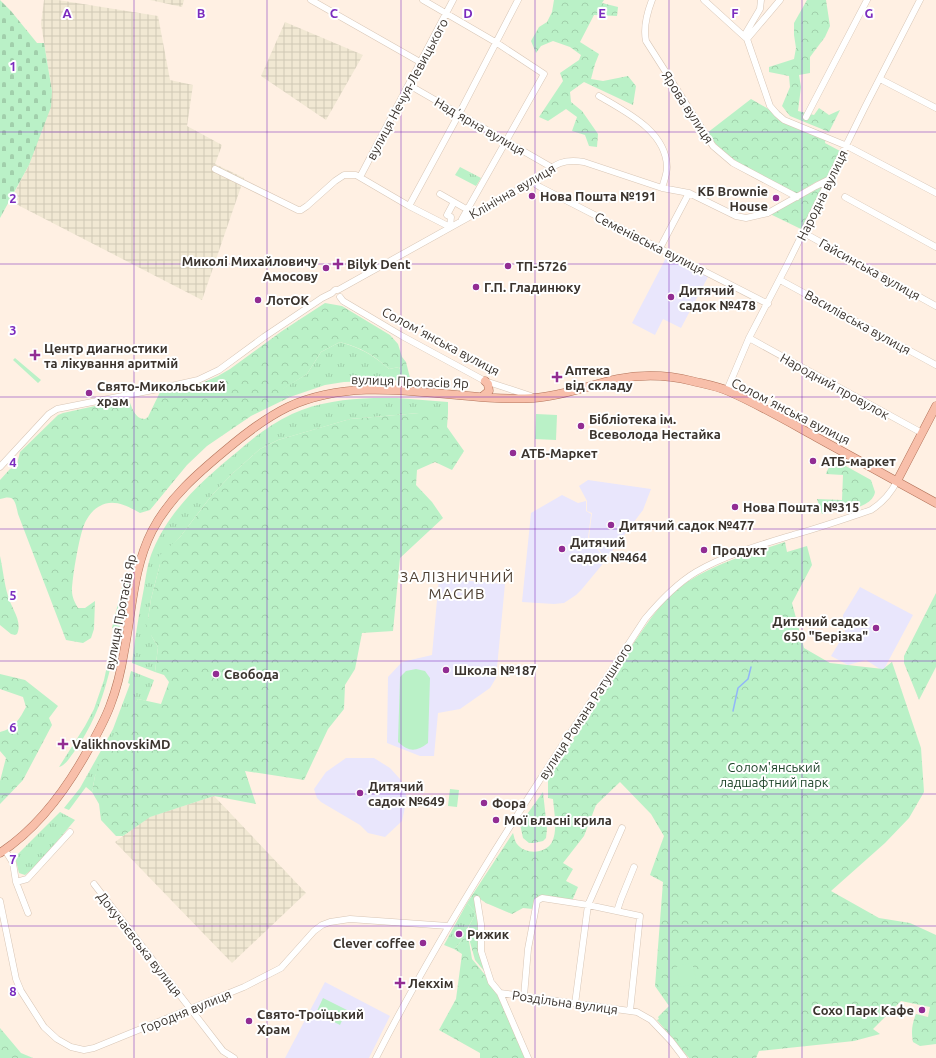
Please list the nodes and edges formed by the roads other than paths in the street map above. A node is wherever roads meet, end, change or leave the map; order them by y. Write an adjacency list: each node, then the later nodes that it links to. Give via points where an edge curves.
1 (311, 0): 14 (street)
2 (423, 0): 11 (street)
3 (453, 0): 11 (street, вулиця Нечуя-Левицького)
4 (518, 0): 13 (street)
5 (652, 0): 32 (street, Ярова вулиця, via 645,23 646,41 713,146 733,163)
6 (704, 0): 12 (street)
7 (761, 0): 12 (street, via 760,9)
8 (780, 0): 12 (street)
9 (866, 0): 20 (street)
10 (920, 0): 15 (street, Народна вулиця)
11 (446, 13): 13 (street); 14 (street, вулиця Нечуя-Левицького)
12 (745, 38): 22 (street, via 752,50 770,106 777,114 784,120)
13 (497, 43): 19 (street); 21 (street, via 544,74)
14 (420, 62): 16 (street, вулиця Нечуя-Левицького)
15 (880, 79): 18 (street); 22 (street, Народна вулиця)
16 (409, 85): 19 (street, Надʼярна вулиця); 25 (street, вулиця Нечуя-Левицького)
17 (599, 96): 28 (street, via 655,135 665,152 667,168)
18 (936, 108)
19 (459, 114): 21 (street, Надʼярна вулиця); 35 (street)
20 (806, 117)
21 (507, 142): 23 (street, Надʼярна вулиця); 36 (street)
22 (846, 146): 26 (street, Народна вулиця); 30 (street)
23 (551, 167): 27 (street, Клінічна вулиця); 28 (street, Клінічна вулиця, via 573,160 584,162)
24 (215, 169): 25 (street, via 294,210 301,210 307,206 344,175)
25 (360, 177): 35 (street)
26 (830, 179): 32 (street, Клінічна вулиця); 39 (street, Народна вулиця)
27 (532, 182): 37 (street, Клінічна вулиця); 41 (street, Семенівська вулиця)
28 (662, 188): 29 (street, Клінічна вулиця)
29 (689, 193): 32 (street, Клінічна вулиця, via 736,216 746,218 768,213); 41 (street)
30 (936, 193)
31 (440, 194): 34 (street)
32 (797, 197)
33 (845, 197): 40 (street)
34 (454, 202): 36 (street); 38 (street, via 447,215 451,218)
35 (408, 206): 38 (street)
36 (468, 210): 37 (street)
37 (462, 220): 38 (street, Клінічна вулиця)
38 (450, 227): 43 (street, Клінічна вулиця)
39 (804, 233): 42 (street, Народна вулиця); 45 (street, Гайсинська вулиця)
40 (936, 247)
41 (660, 248): 44 (street, Семенівська вулиця)
42 (780, 280): 44 (street, Народна вулиця); 47 (street, Василівська вулиця)
43 (335, 292): 48 (street, Соломʼянська вулиця, via 334,298 340,297 402,336); 54 (street, Клінічна вулиця, via 322,298 219,370 198,380 57,409 49,414)
44 (768, 304): 46 (street, Народна вулиця)
45 (936, 306)
46 (749, 338): 49 (street, Народна вулиця); 53 (street, Народний провулок)
47 (936, 365)
48 (485, 381): 50 (main road, via 489,391); 51 (street, Соломʼянська вулиця)
49 (727, 390): 51 (main road, Соломʼянська вулиця, via 673,377 640,376); 55 (main road, Соломʼянська вулиця)
50 (482, 396): 51 (main road, вулиця Протасів Яр); 59 (main road, вулиця Протасів Яр, via 369,389 346,390 316,397 286,408 262,422 190,481 158,522 144,552 135,585 119,681 102,724 72,778 52,805 29,831)
51 (534, 398)
52 (936, 406): 53 (main road)
53 (922, 433): 55 (main road)
54 (0, 467)
55 (897, 481): 56 (main road, Соломʼянська вулиця); 68 (street, вулиця Романа Ратушного, via 882,503 871,510 727,557 697,572 669,592 641,625 502,838)
56 (936, 503)
57 (622, 828): 65 (street)
58 (70, 832): 61 (street, via 27,879)
59 (2, 852): 61 (street, via 13,863)
60 (634, 867): 66 (street)
61 (16, 882): 67 (street)
62 (94, 884): 72 (street, Докучаєвська вулиця)
63 (477, 899): 69 (street, via 481,924 481,951 491,982)
64 (0, 901): 72 (street, Городня вулиця, via 16,979 21,991 44,1027 71,1047 84,1050 94,1048)
65 (588, 905): 66 (street); 70 (street, via 542,898 537,901 528,949); 71 (street)
66 (617, 911): 73 (street, via 640,916)
67 (28, 913)
68 (448, 926): 72 (street, Городня вулиця, via 350,919 330,922 314,931 281,968 244,987); 75 (street, вулиця Романа Ратушного)
69 (500, 993): 70 (street, Роздільна вулиця); 76 (street)
70 (524, 996): 71 (street, Роздільна вулиця)
71 (575, 1004): 73 (street, Роздільна вулиця)
72 (190, 1008): 74 (street, Докучаєвська вулиця, via 223,1051)
73 (630, 1011): 77 (street, Роздільна вулиця, via 651,1020)
74 (234, 1058)
75 (376, 1058)
76 (528, 1058)
77 (684, 1058)

